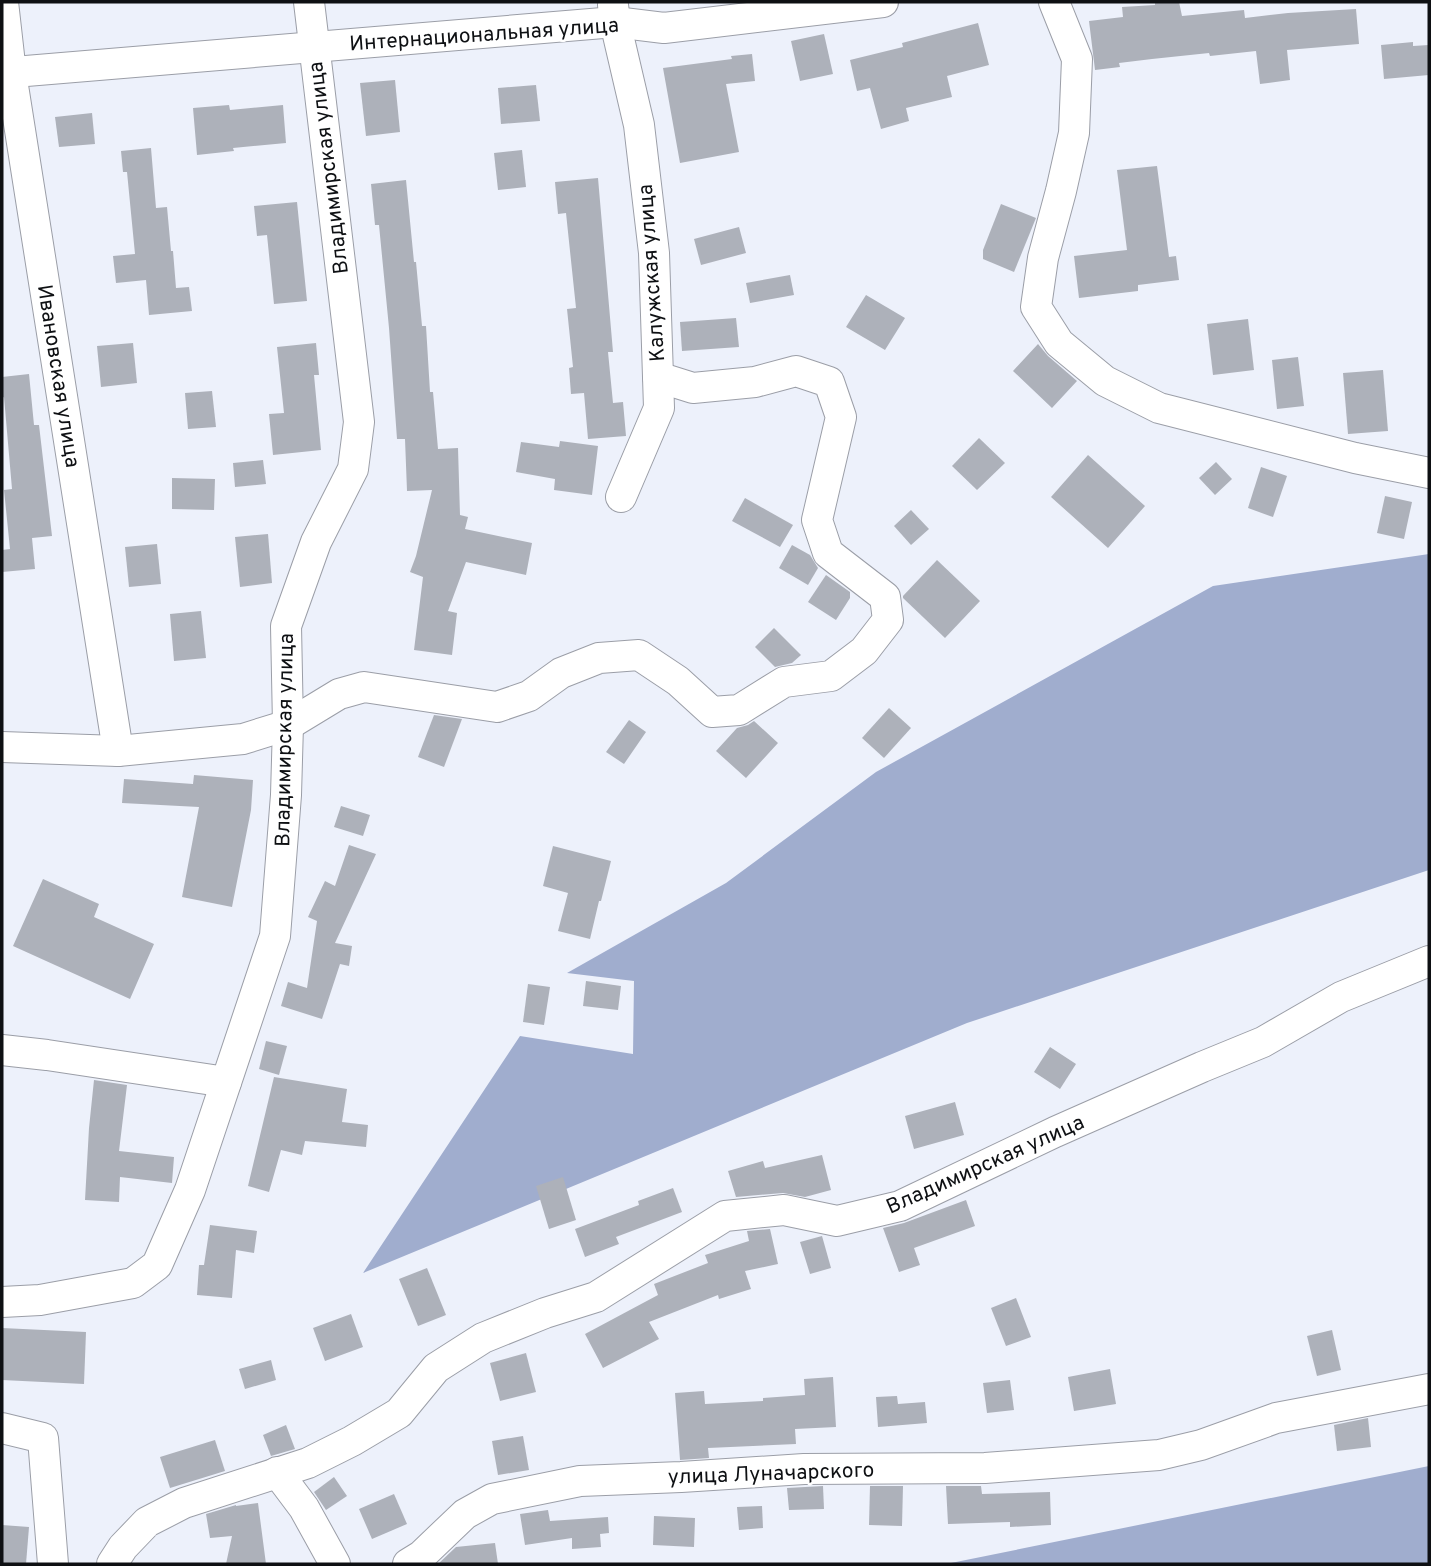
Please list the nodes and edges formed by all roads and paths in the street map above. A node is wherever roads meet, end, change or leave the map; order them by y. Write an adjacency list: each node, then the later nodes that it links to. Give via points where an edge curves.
1 (3, 2): 8 (street, Ивановская улица)
2 (309, 2): 7 (street, Владимирская улица)
3 (883, 2): 5 (street, Интернациональная улица)
4 (1054, 2): 10 (street, via 1077,59 1074,133 1043,258 1037,307 1059,343 1105,381 1159,408)
5 (852, 4): 6 (street, Интернациональная улица, via 664,28)
6 (613, 12): 7 (street, Интернациональная улица); 9 (street, Калужская улица, via 639,125 654,253)
7 (313, 46): 8 (street, Интернациональная улица); 12 (street, Владимирская улица, via 359,422 353,468 316,542 286,626)
8 (7, 73): 14 (street, Ивановская улица)
9 (658, 377): 11 (street, Калужская улица, via 659,408); 12 (street, via 693,388 755,382 796,371 829,382 841,417 817,520 828,553 885,597 888,620 863,651 831,676 784,682 738,710 712,712 678,681 639,655 599,658 561,673 529,696 497,707 364,687 339,694)
10 (1429, 473)
11 (621, 498)
12 (288, 725): 14 (street, via 243,739); 17 (street, Владимирская улица, via 275,936)
13 (2, 747): 14 (street)
14 (118, 751)
15 (1429, 961): 21 (street, Владимирская улица, via 1341,998 1263,1042 1055,1132 900,1206 838,1221 784,1210 725,1216 596,1297 483,1338 436,1368 399,1413 308,1464)
16 (2, 1051): 17 (street)
17 (226, 1082): 18 (street, Владимирская улица, via 190,1190 158,1265 133,1283)
18 (2, 1302)
19 (1429, 1388): 25 (street, улица Луначарского, via 1276,1418 1159,1455 985,1468 804,1469 580,1481 492,1499 465,1514)
20 (2, 1428): 22 (street, via 44,1438)
21 (277, 1472): 23 (street, Владимирская улица, via 184,1503 147,1522); 24 (street, via 304,1508)
22 (53, 1564)
23 (112, 1564)
24 (335, 1564)
25 (408, 1564)

